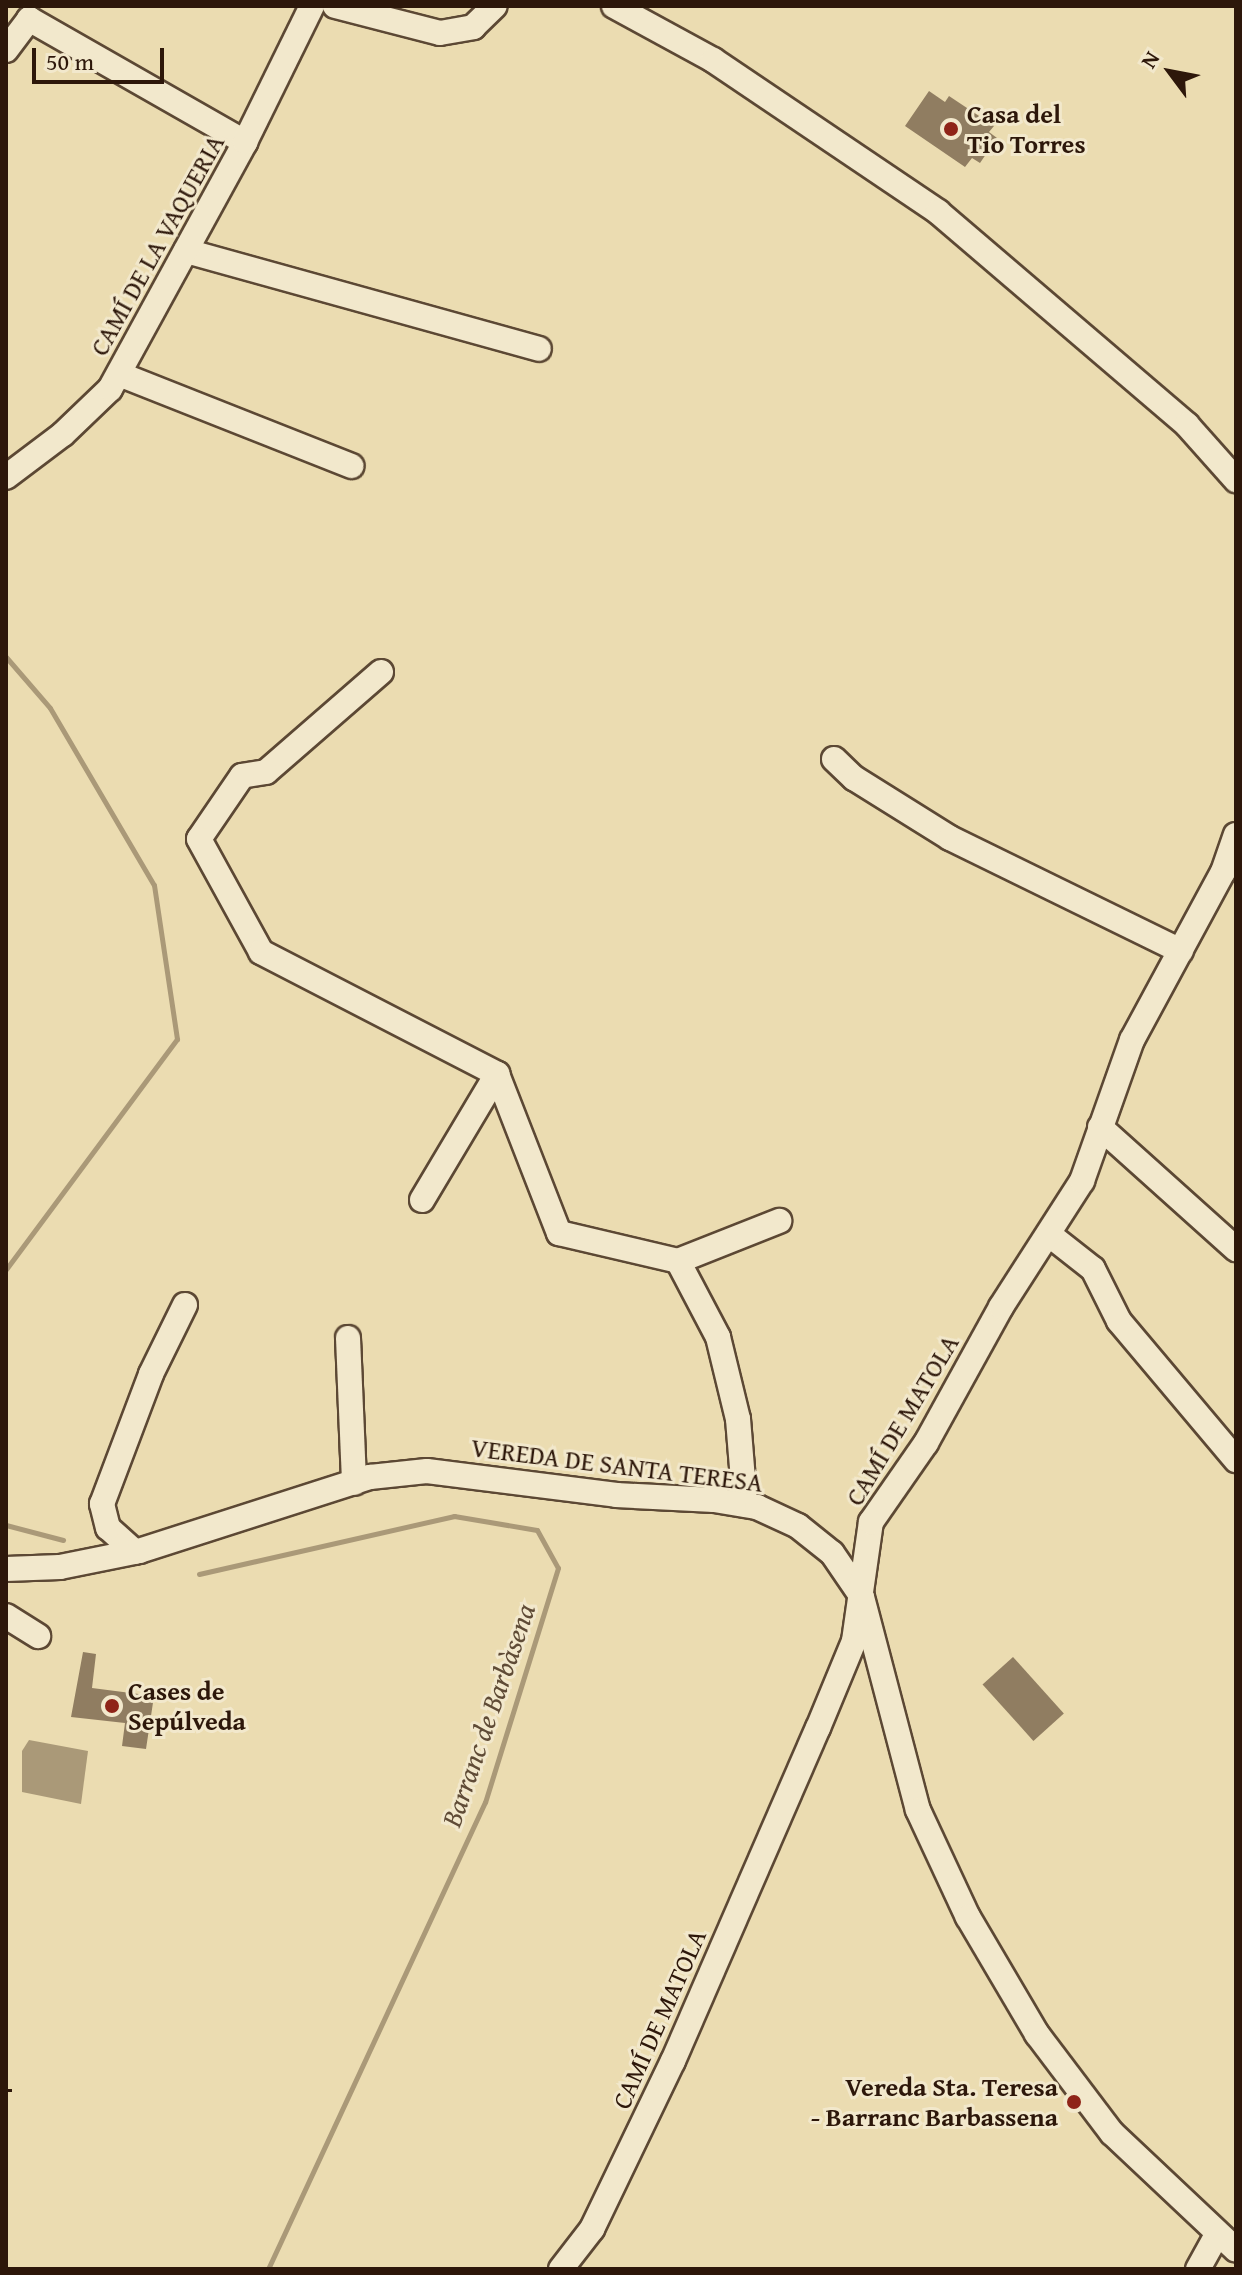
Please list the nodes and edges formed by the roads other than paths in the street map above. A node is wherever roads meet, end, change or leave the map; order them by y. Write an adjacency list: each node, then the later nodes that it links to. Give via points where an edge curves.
1 (312, 6): 6 (street, CAMÍ DE LA VAQUERIA)
2 (335, 6): 3 (street, via 449,33 473,27)
3 (495, 6)
4 (614, 6): 12 (street, via 713,60 938,212 1187,425)
5 (6, 50): 6 (street, via 29,19)
6 (245, 142): 7 (street, CAMÍ DE LA VAQUERIA)
7 (186, 251): 8 (street); 9 (street, CAMÍ DE LA VAQUERIA)
8 (539, 349)
9 (119, 374): 10 (street); 11 (street, CAMÍ DE LA VAQUERIA, via 63,434)
10 (351, 466)
11 (6, 477)
12 (1236, 480)
13 (381, 672): 17 (street, via 266,772 242,776 199,839 261,952)
14 (834, 759): 16 (street, via 854,778 950,838)
15 (1236, 835): 16 (street, CAMÍ DE MATOLA)
16 (1181, 951): 18 (street, CAMÍ DE MATOLA, via 1132,1040)
17 (497, 1074): 19 (street); 23 (street, via 559,1233)
18 (1100, 1127): 21 (street, CAMÍ DE MATOLA, via 1082,1181); 22 (street)
19 (422, 1200)
20 (779, 1221): 23 (street)
21 (1051, 1236): 26 (street, via 1093,1269 1119,1321); 31 (street, CAMÍ DE MATOLA, via 1001,1307 926,1443 871,1522)
22 (1236, 1249)
23 (678, 1261): 28 (street, via 718,1337 738,1419)
24 (185, 1305): 29 (street, via 151,1374 102,1504 108,1528)
25 (348, 1338): 27 (street)
26 (1236, 1460)
27 (354, 1483): 28 (street, VEREDA DE SANTA TERESA, via 427,1471 476,1473 616,1495); 29 (street, VEREDA DE SANTA TERESA)
28 (745, 1505): 31 (street, VEREDA DE SANTA TERESA, via 798,1526 832,1553)
29 (135, 1552): 30 (street, VEREDA DE SANTA TERESA, via 60,1567)
30 (6, 1569)
31 (857, 1589): 34 (street, VEREDA DE SANTA TERESA, via 918,1810 968,1917 1037,2034 1112,2133); 35 (street, CAMÍ DE MATOLA, via 854,1641 818,1728 666,2075 592,2229)
32 (6, 1616): 33 (street)
33 (38, 1636)
34 (1227, 2243): 36 (street)
35 (561, 2269)
36 (1198, 2269)

